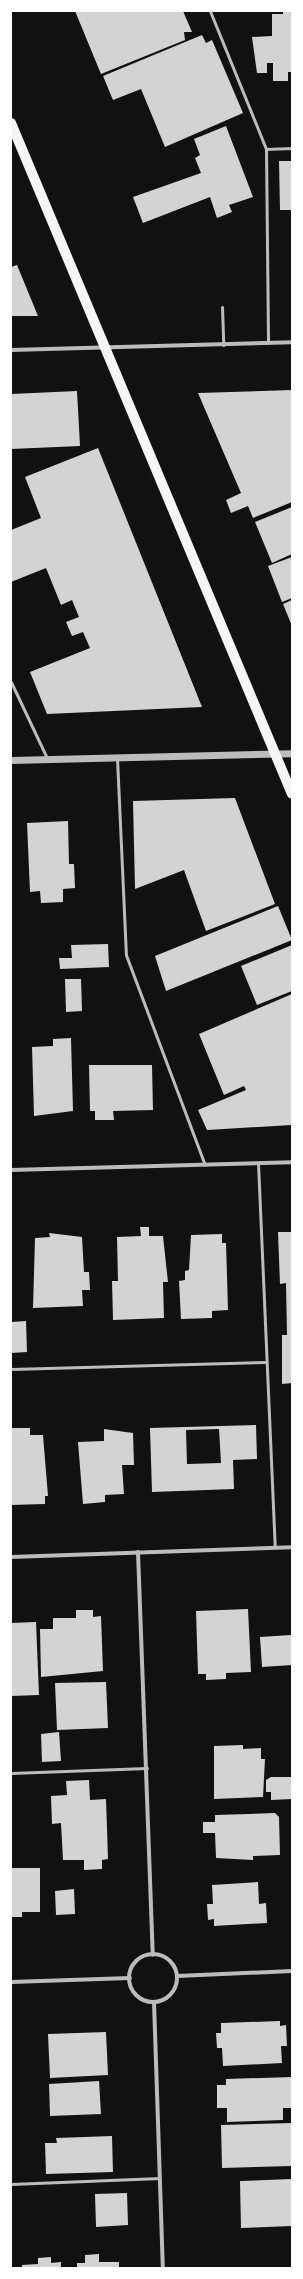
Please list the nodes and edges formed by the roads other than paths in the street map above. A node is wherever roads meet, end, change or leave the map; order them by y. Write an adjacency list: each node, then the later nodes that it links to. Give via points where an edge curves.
1 (210, 11): 4 (lane)
2 (11, 123): 9 (main road)
3 (292, 148): 4 (lane)
4 (266, 149): 7 (lane)
5 (222, 307): 8 (lane)
6 (292, 342): 7 (street)
7 (268, 343): 8 (street)
8 (222, 345): 9 (street)
9 (105, 348): 10 (street); 12 (main road)
10 (11, 350)
11 (11, 682): 15 (lane)
12 (275, 753): 13 (street); 14 (street); 17 (main road)
13 (292, 753)
14 (117, 757): 15 (street); 20 (lane, via 126,955)
15 (48, 759): 16 (street)
16 (11, 760)
17 (292, 794)
18 (292, 1162): 19 (street)
19 (258, 1163): 20 (street); 22 (lane)
20 (205, 1165): 21 (street)
21 (11, 1170)
22 (265, 1362): 23 (lane); 25 (lane)
23 (11, 1369)
24 (292, 1546): 25 (street)
25 (275, 1547): 26 (street)
26 (138, 1552): 27 (street); 28 (street)
27 (11, 1557)
28 (148, 1768): 29 (lane); 30 (street)
29 (11, 1773)
30 (152, 1955): 32 (street, via 171,1962); 33 (street, via 137,1961)
31 (292, 1971): 32 (street)
32 (177, 1976): 35 (street, via 174,1991 162,2001)
33 (130, 1978): 34 (street); 35 (street, via 139,1997)
34 (11, 1982)
35 (154, 2002): 36 (street)
36 (160, 2178): 37 (lane); 38 (street)
37 (11, 2184)
38 (163, 2268)

